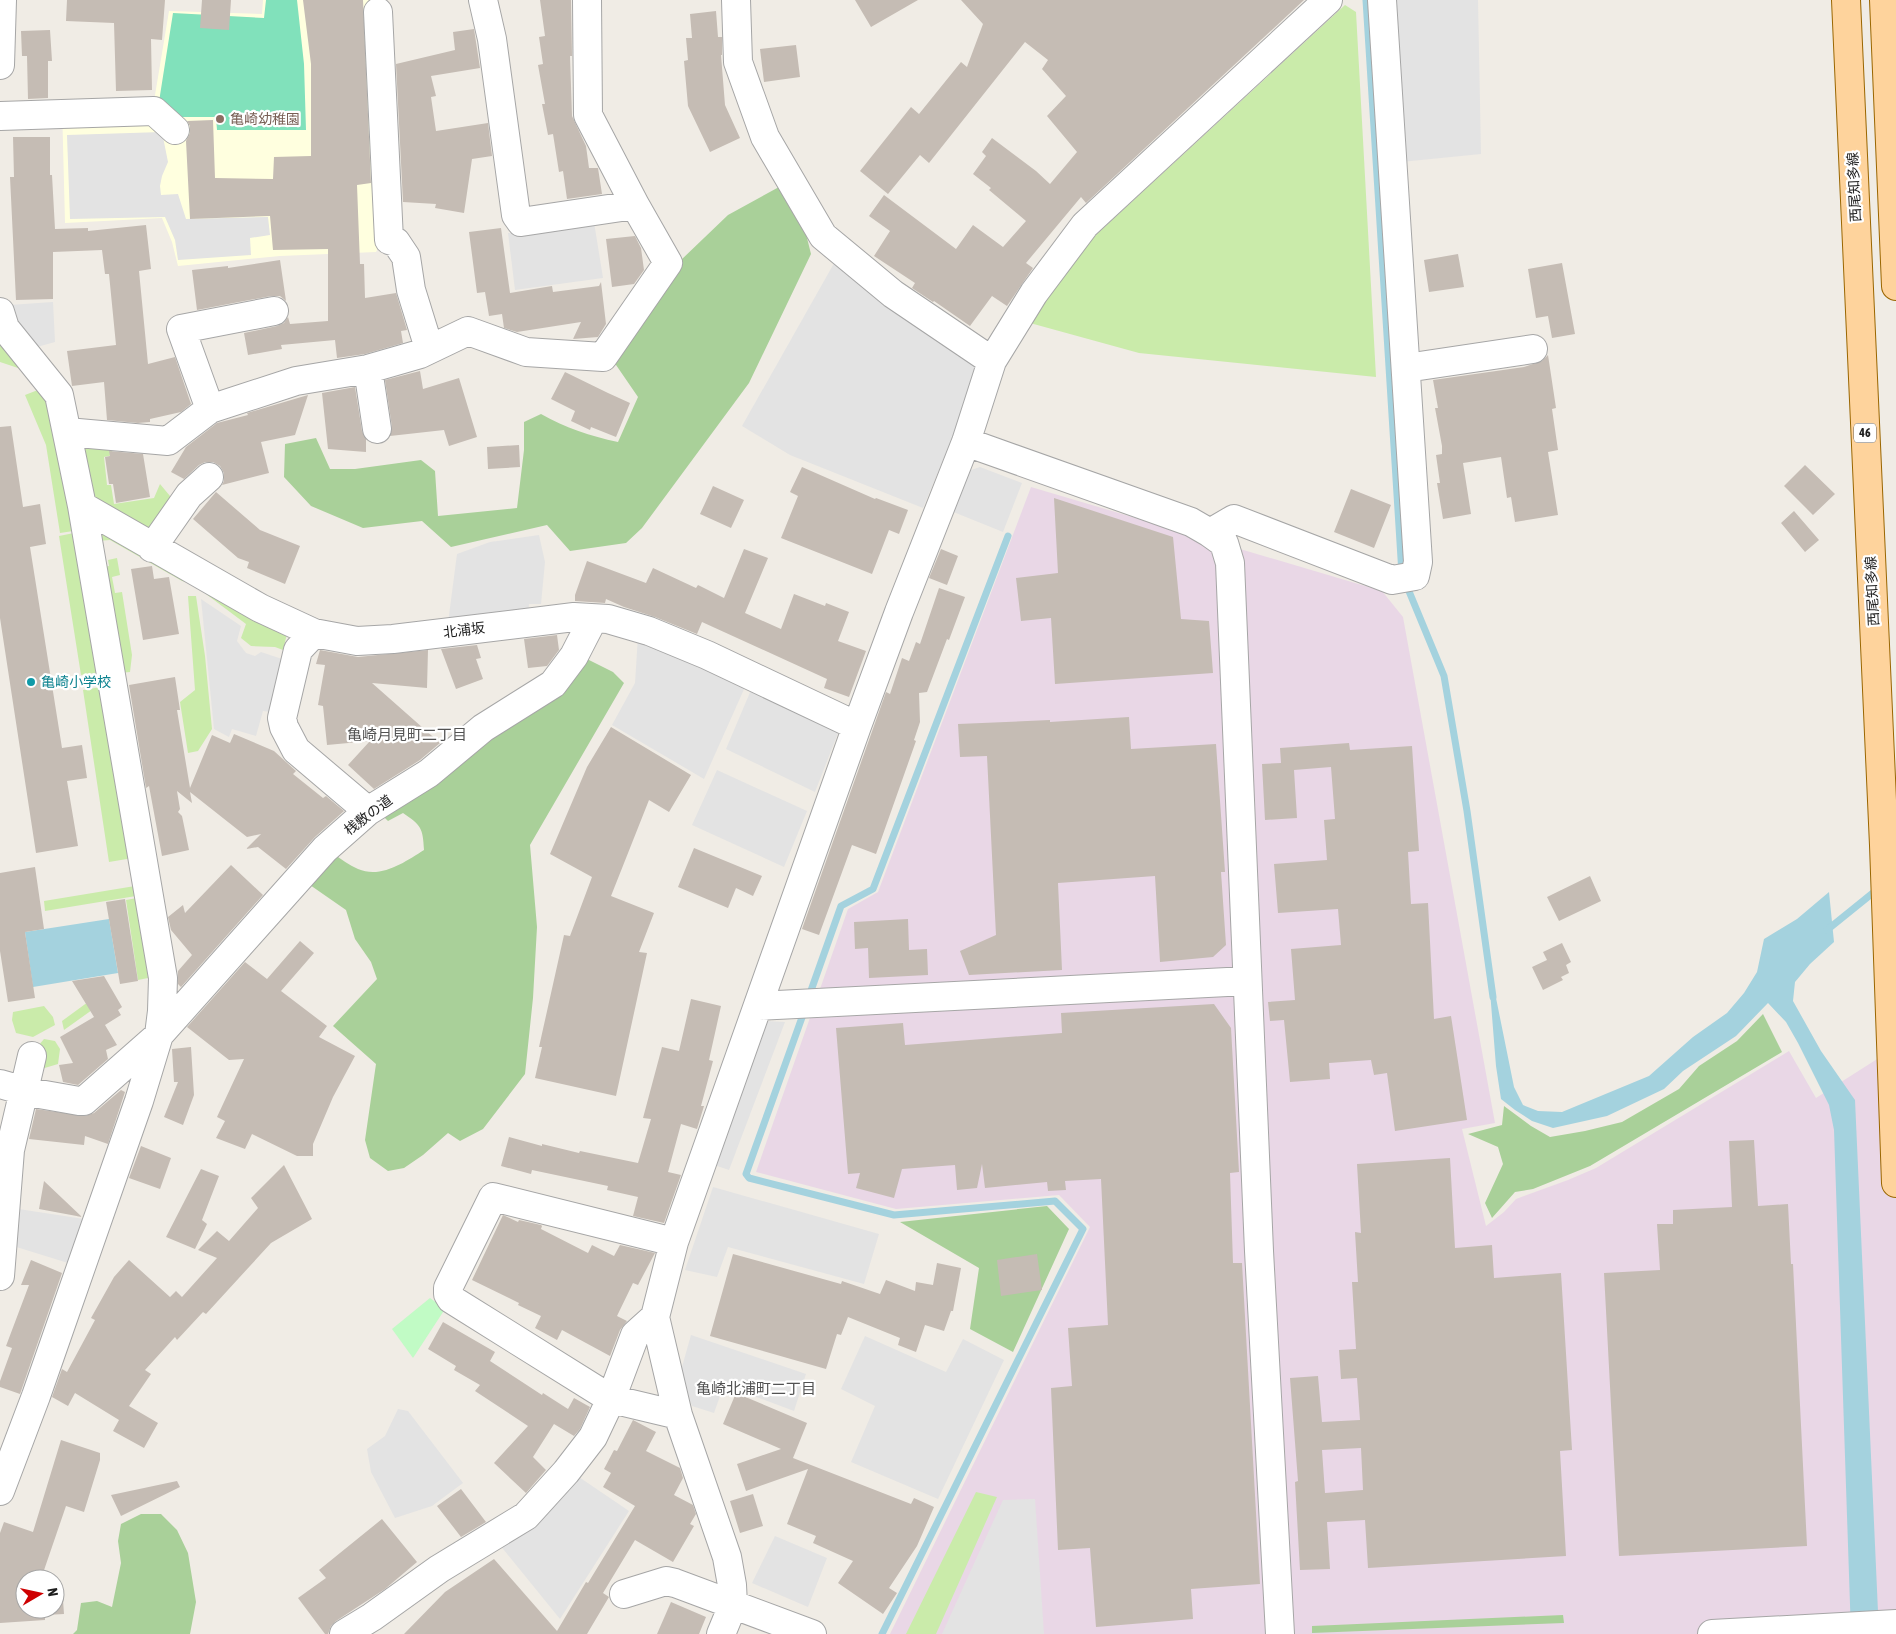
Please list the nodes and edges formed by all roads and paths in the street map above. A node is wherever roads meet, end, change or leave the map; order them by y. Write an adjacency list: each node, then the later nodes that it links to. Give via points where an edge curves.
1 (2, 0): 10 (street)
2 (483, 0): 13 (street, via 492,40 516,215 521,222)
3 (587, 0): 13 (street, via 588,115)
4 (736, 0): 19 (street, via 738,62 765,137 823,236 893,294)
5 (1328, 0): 19 (street, via 1085,226 1034,292)
6 (1382, 0): 20 (street)
7 (1846, 0): 35 (main road, 西尾知多線 / 46, via 1885,902)
8 (1884, 0): 14 (main road)
9 (378, 12): 17 (street, via 389,240 396,242 406,257 411,290)
10 (0, 65)
11 (0, 116): 12 (street, via 154,111)
12 (175, 130)
13 (635, 206): 17 (street, via 668,263 603,357 526,352 468,331)
14 (1896, 286)
15 (274, 311): 22 (street, via 181,329)
16 (0, 312): 24 (street, via 5,328 59,396)
17 (430, 348): 21 (street)
18 (1533, 349): 20 (street)
19 (992, 361): 25 (street)
20 (1406, 368): 28 (street, via 1418,562 1403,578 1234,520)
21 (368, 369): 22 (street, via 296,381); 23 (street)
22 (210, 409): 24 (street, via 168,441)
23 (378, 429)
24 (67, 432): 27 (street)
25 (966, 442): 28 (street, via 1191,522); 32 (street)
26 (209, 477): 29 (street, via 189,495)
27 (82, 506): 29 (street, 北浦坂); 37 (street, via 163,978)
28 (1210, 533): 34 (street, via 1224,543 1230,563)
29 (152, 548): 31 (street, 北浦坂, via 260,608)
30 (593, 619): 31 (street, 北浦坂, via 574,617 357,641); 32 (street, 北浦坂, via 608,619 649,631); 33 (street, 桟敷の道, via 574,656 553,684 483,728 429,773)
31 (314, 633): 33 (street, via 298,650 282,718 284,728 296,750)
32 (858, 726): 36 (street)
33 (368, 811): 37 (street, 桟敷の道, via 325,849)
34 (1247, 981): 36 (street); 54 (street, via 1258,1251)
35 (1892, 993): 40 (main road, 西尾知多線 / 46)
36 (759, 1006): 41 (street)
37 (159, 1035): 39 (street, 桟敷の道, via 84,1101); 46 (street, via 136,1110)
38 (32, 1056): 39 (street)
39 (11, 1087): 42 (street, via 10,1150)
40 (1896, 1183)
41 (674, 1242): 43 (street); 44 (street, via 493,1197 448,1288 451,1299)
42 (0, 1276)
43 (655, 1317): 44 (street, via 635,1335); 45 (street)
44 (611, 1399): 45 (street); 51 (street, via 593,1437 526,1516 439,1569)
45 (678, 1415): 48 (street, via 727,1557)
46 (0, 1491)
47 (624, 1594): 48 (street, via 666,1581)
48 (733, 1605): 52 (street); 53 (street)
49 (1895, 1624): 50 (street)
50 (1839, 1630): 55 (street)
51 (344, 1634)
52 (721, 1634)
53 (812, 1634)
54 (1280, 1634)
55 (1712, 1634)

